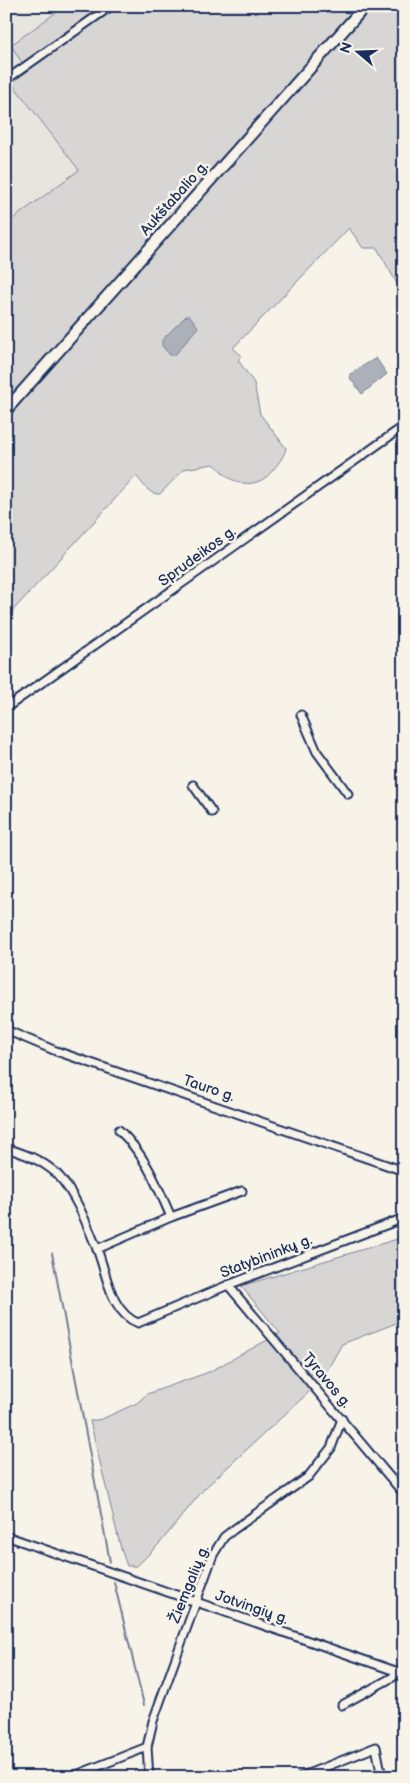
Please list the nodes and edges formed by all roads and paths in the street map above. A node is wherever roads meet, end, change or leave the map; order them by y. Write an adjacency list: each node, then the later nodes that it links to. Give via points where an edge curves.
1 (111, 6): 3 (street)
2 (365, 6): 4 (main road, Aukštabalio g.)
3 (6, 80)
4 (6, 410)
5 (404, 426): 6 (street, Sprudeikos g.)
6 (6, 708)
7 (301, 714): 9 (street, via 317,752)
8 (193, 785): 10 (street)
9 (348, 794)
10 (212, 812)
11 (6, 1020): 12 (street)
12 (6, 1030): 15 (street, Tauro g., via 56,1051)
13 (119, 1130): 17 (street, via 148,1165)
14 (6, 1148): 19 (street, via 33,1156 57,1174 74,1199)
15 (404, 1171)
16 (242, 1191): 17 (street)
17 (171, 1217): 19 (street)
18 (404, 1218): 20 (street, Statybininkų g.)
19 (97, 1249): 20 (street, Statybininkų g., via 111,1292 124,1314 138,1323)
20 (228, 1286): 21 (street, Tyravos g.)
21 (342, 1419): 22 (street, Tyravos g.); 24 (street, Žiemgalių g., via 331,1448 308,1478 224,1537 208,1566)
22 (404, 1494)
23 (6, 1536): 24 (street, Jotvingių g.)
24 (195, 1602): 25 (street, Jotvingių g.); 27 (street, Žiemgalių g.)
25 (400, 1673): 26 (street)
26 (342, 1705)
27 (147, 1747): 28 (street); 29 (street, Žiemgalių g.)
28 (71, 1777)
29 (149, 1777)
30 (300, 1777): 31 (street, via 376,1747)
31 (382, 1777)

